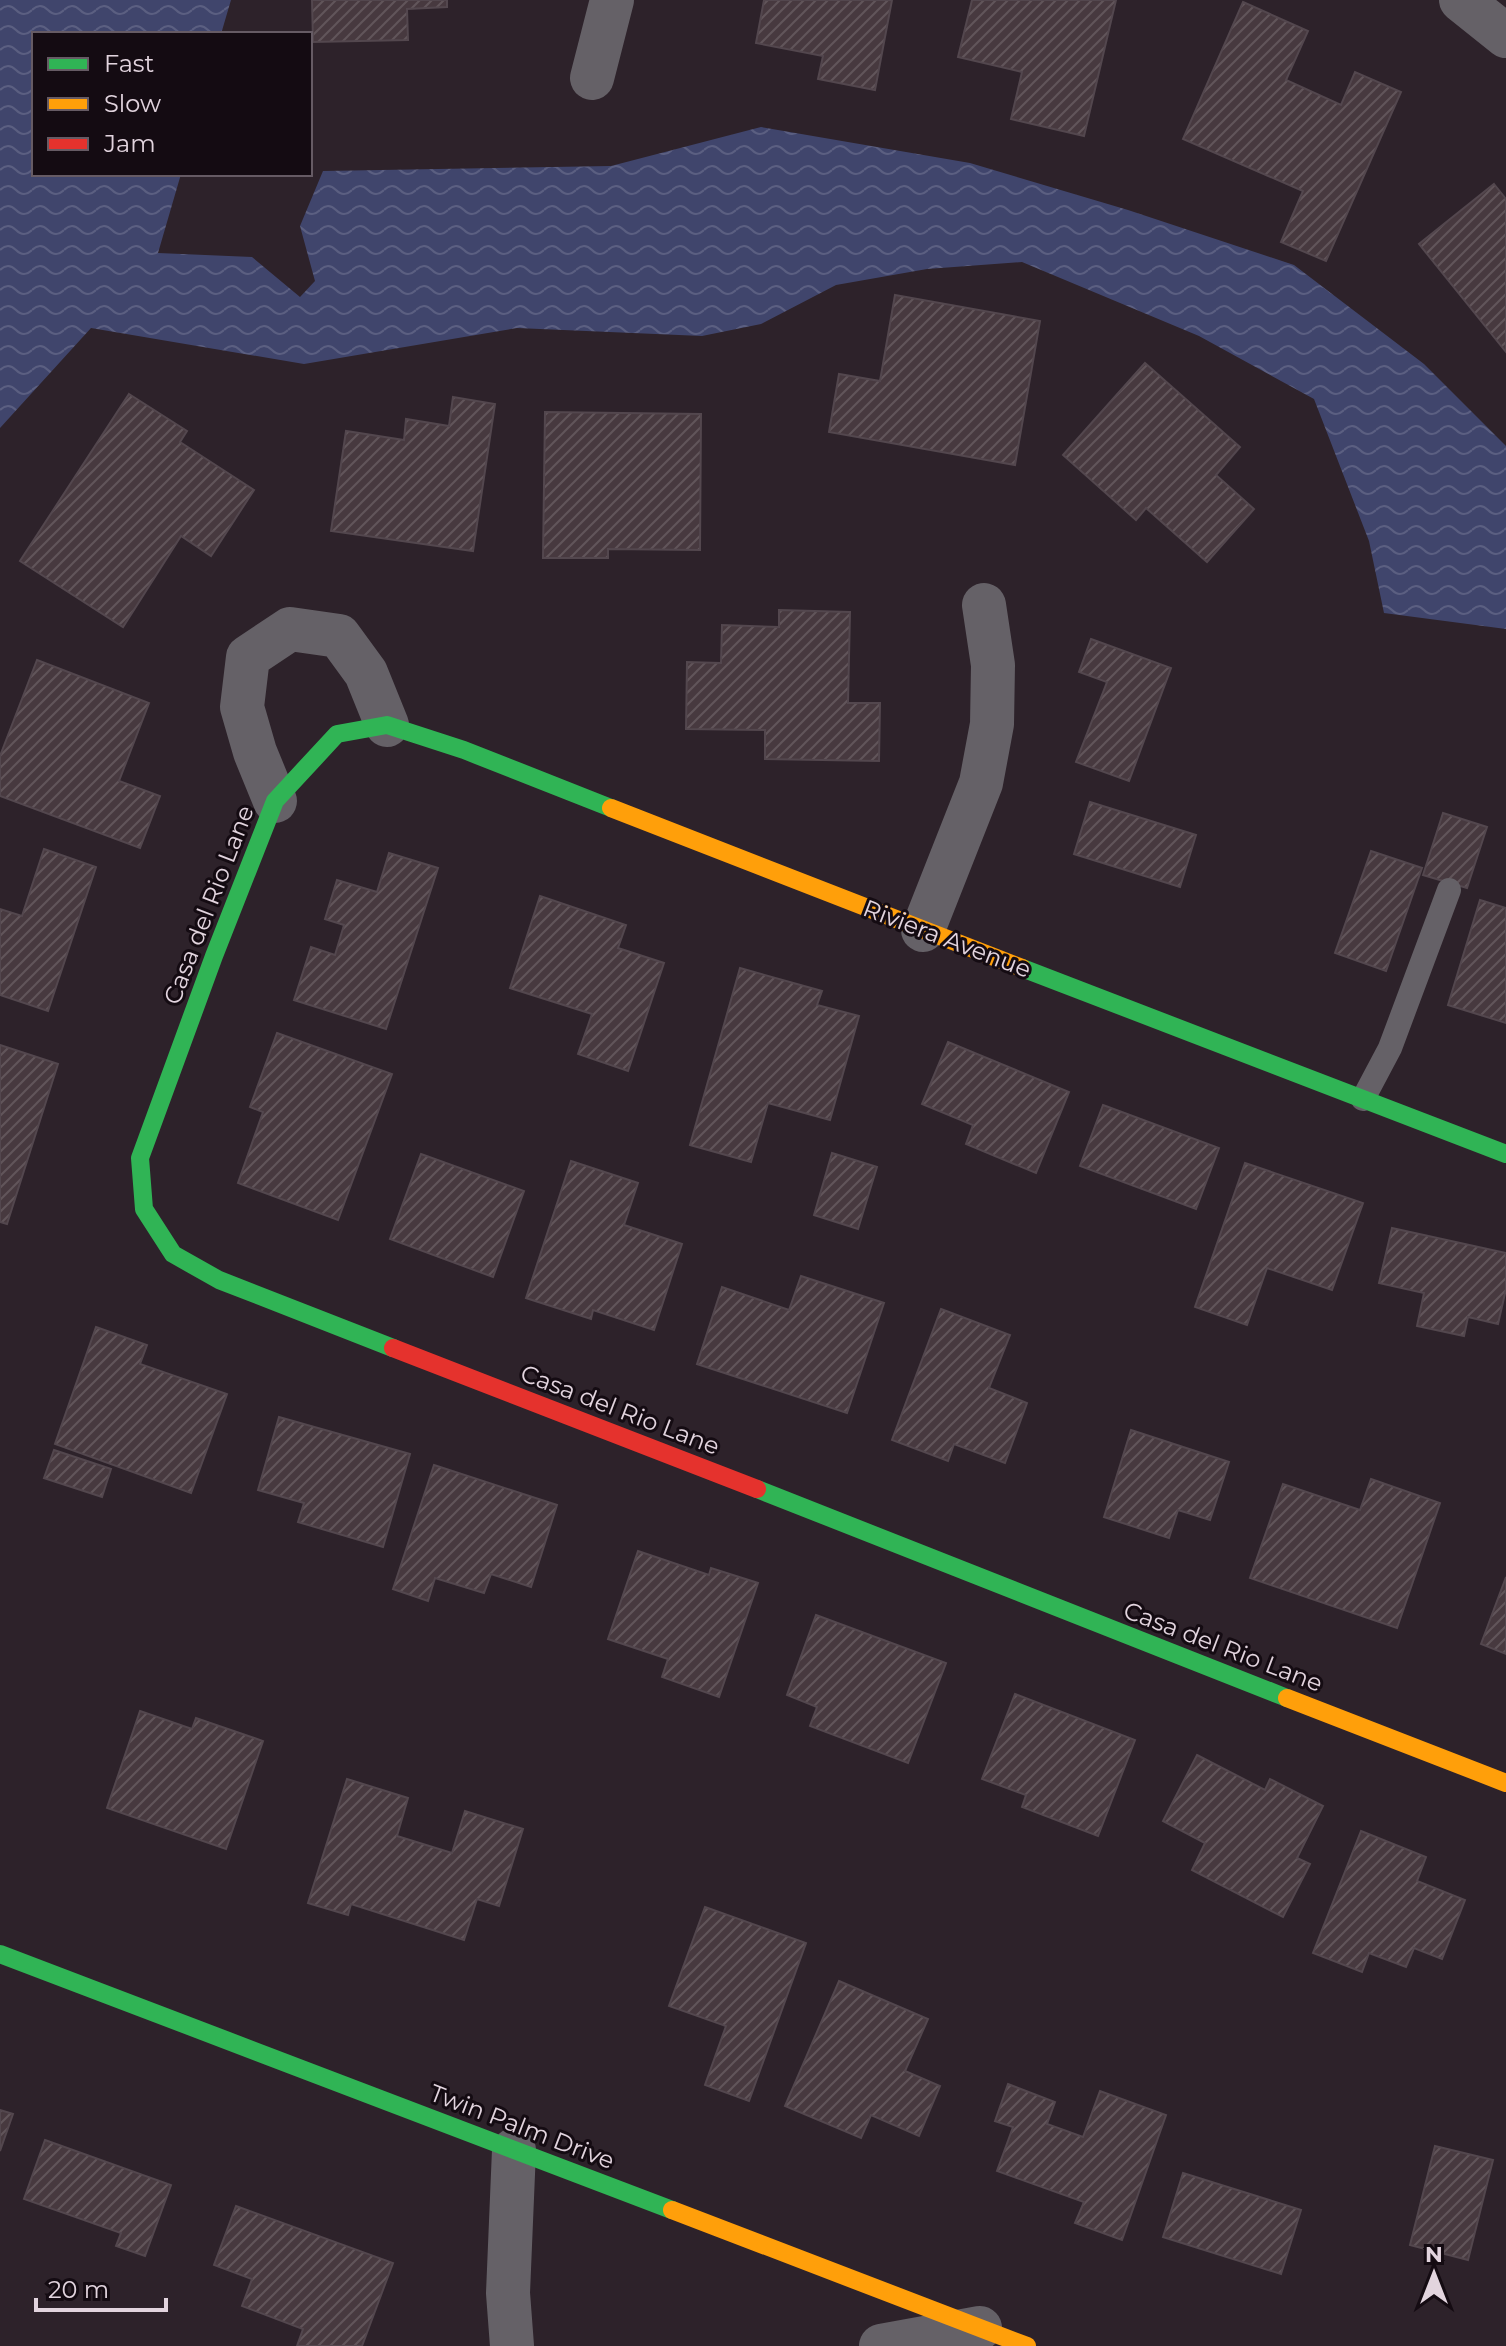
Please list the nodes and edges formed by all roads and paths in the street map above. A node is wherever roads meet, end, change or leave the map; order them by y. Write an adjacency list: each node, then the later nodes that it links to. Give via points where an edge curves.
1 (612, 0): 4 (street)
2 (1461, 0): 3 (street)
3 (1506, 36)
4 (592, 78)
5 (984, 605): 9 (street, via 993,665 992,724 981,783)
6 (387, 725): 7 (street, Riviera Avenue, via 337,734); 7 (street, via 366,673 339,636 290,629 248,657 242,707); 9 (street, Riviera Avenue, via 464,750)
7 (275, 801): 12 (street, Casa del Rio Lane, via 140,1158 144,1209 173,1254 219,1280)
8 (1449, 890): 10 (lane, via 1390,1048)
9 (923, 930): 10 (street, Riviera Avenue)
10 (1363, 1099): 11 (street, Riviera Avenue)
11 (1506, 1154)
12 (1506, 1783)
13 (0, 1954): 14 (street, Twin Palm Drive)
14 (514, 2150): 15 (street, Twin Palm Drive); 16 (street, via 508,2293)
15 (980, 2328): 17 (street); 18 (street, Twin Palm Drive)
16 (512, 2346)
17 (881, 2346)
18 (1027, 2346)

